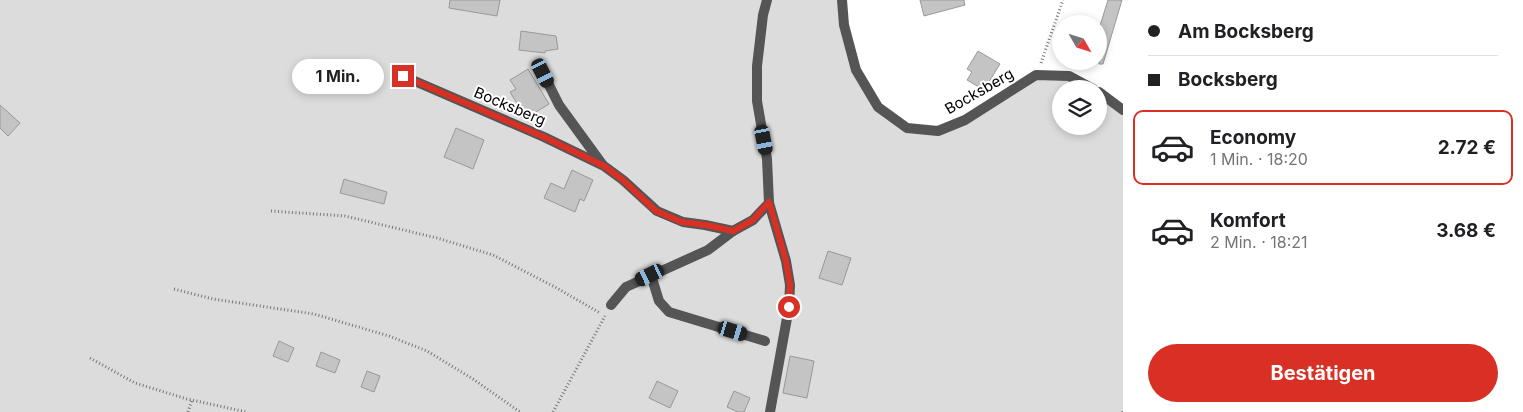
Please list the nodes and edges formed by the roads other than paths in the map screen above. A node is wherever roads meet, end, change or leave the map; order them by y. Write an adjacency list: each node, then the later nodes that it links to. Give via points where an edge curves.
1 (768, 0): 9 (street, via 763,15 756,101 767,159)
2 (842, 0): 5 (street, Bocksberg, via 844,25 856,70 878,107 907,128 938,132 965,120 1036,75 1069,76)
3 (543, 73): 8 (street, Bocksberg, via 559,105)
4 (403, 76): 8 (street, Bocksberg)
5 (1076, 80)
6 (1107, 98): 7 (street)
7 (1123, 110)
8 (604, 166): 10 (street, Bocksberg, via 656,211 682,222)
9 (769, 202): 10 (street, via 753,220); 14 (street, via 790,285)
10 (733, 231): 11 (street, via 708,250)
11 (650, 275): 12 (street, via 626,287); 13 (street, via 659,301 669,312)
12 (611, 305)
13 (765, 341)
14 (770, 412)

